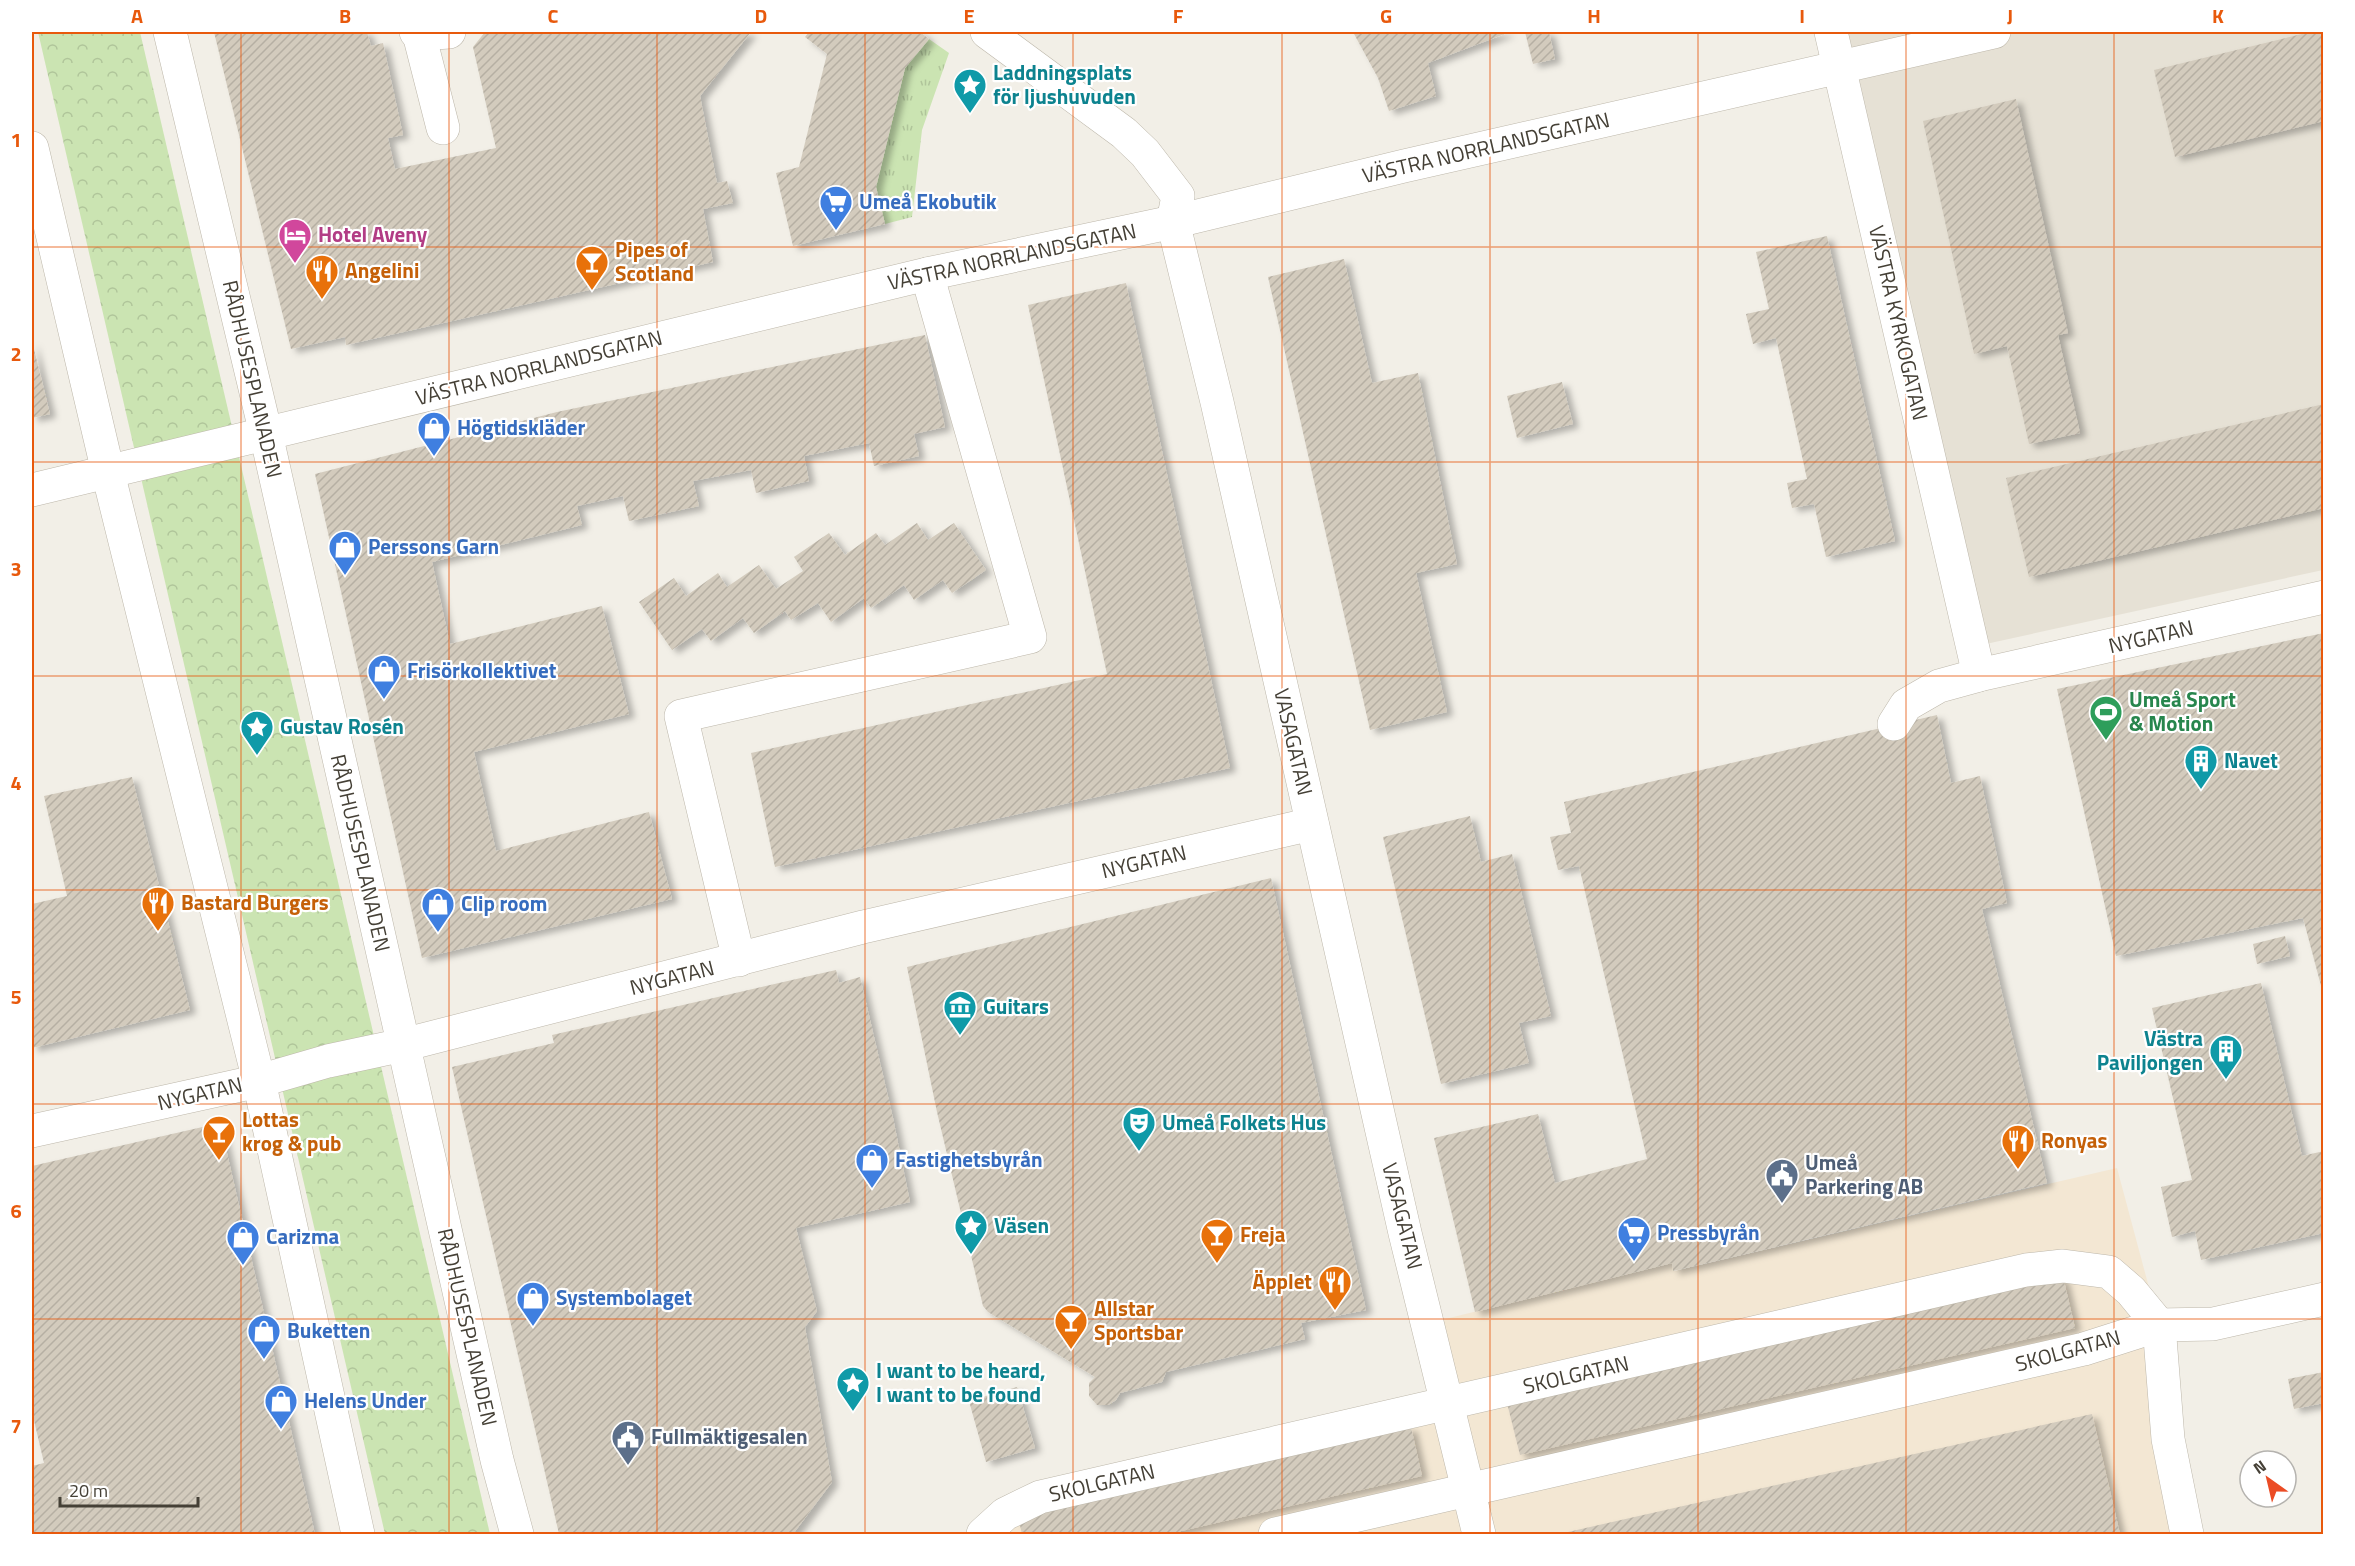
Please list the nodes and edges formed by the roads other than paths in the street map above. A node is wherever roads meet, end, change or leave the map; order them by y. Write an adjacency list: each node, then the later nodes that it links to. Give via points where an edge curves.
1 (170, 32): 11 (street, RÅDHUSESPLANADEN)
2 (428, 32): 7 (street)
3 (987, 32): 9 (street, VASAGATAN, via 1124,133 1145,153 1178,196)
4 (1831, 32): 6 (street, VÄSTRA KYRKOGATAN)
5 (1994, 32): 6 (street, VÄSTRA NORRLANDSGATAN)
6 (1839, 67): 9 (street, VÄSTRA NORRLANDSGATAN); 15 (street, VÄSTRA KYRKOGATAN)
7 (443, 128)
8 (32, 148): 12 (street)
9 (1173, 222): 10 (street, VÄSTRA NORRLANDSGATAN); 17 (street, VASAGATAN)
10 (927, 274): 11 (street, VÄSTRA NORRLANDSGATAN); 18 (street, via 1030,637 681,716)
11 (266, 434): 12 (street, VÄSTRA NORRLANDSGATAN); 19 (street, RÅDHUSESPLANADEN)
12 (108, 472): 13 (street, VÄSTRA NORRLANDSGATAN); 20 (street)
13 (32, 490)
14 (2324, 597): 15 (street, NYGATAN)
15 (1979, 675): 16 (street, NYGATAN, via 1939,686 1906,705)
16 (1894, 724)
17 (1312, 824): 18 (street, NYGATAN, via 863,927); 24 (street, VASAGATAN)
18 (740, 960): 19 (street, NYGATAN)
19 (403, 1045): 20 (street, NYGATAN); 27 (street, RÅDHUSESPLANADEN)
20 (259, 1081): 21 (street, NYGATAN); 26 (street)
21 (32, 1131)
22 (2324, 1299): 23 (street, SKOLGATAN, via 2213,1324)
23 (2159, 1325): 24 (street, SKOLGATAN, via 2109,1272 2063,1266 2026,1270); 25 (street, SKOLGATAN, via 2084,1349); 31 (street, via 2168,1439)
24 (1446, 1405): 25 (street, VASAGATAN); 28 (street, SKOLGATAN, via 1040,1497 1005,1514)
25 (1468, 1491): 29 (street, SKOLGATAN); 30 (street, VASAGATAN)
26 (358, 1534)
27 (517, 1534)
28 (983, 1534)
29 (1275, 1534)
30 (1479, 1534)
31 (2187, 1534)

